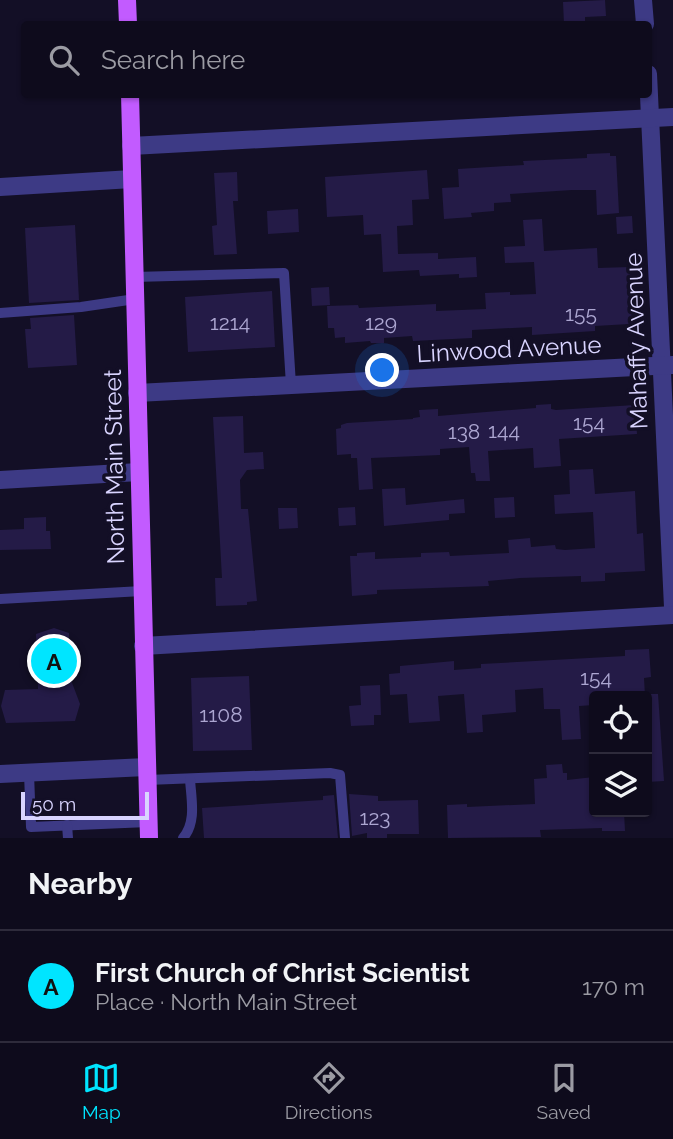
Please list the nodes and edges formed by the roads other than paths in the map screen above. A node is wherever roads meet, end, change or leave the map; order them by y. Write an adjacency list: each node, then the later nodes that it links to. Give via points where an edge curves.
1 (127, 0): 3 (main road)
2 (643, 0): 4 (street)
3 (128, 21)
4 (645, 21)
5 (130, 98): 9 (main road, North Main Street)
6 (650, 98): 8 (street, Mahaffy Avenue)
7 (673, 117): 8 (street)
8 (651, 118): 9 (street); 15 (street, Mahaffy Avenue)
9 (131, 146): 10 (main road, North Main Street)
10 (132, 179): 11 (street); 12 (main road, North Main Street)
11 (0, 187)
12 (134, 277): 13 (main road, North Main Street); 16 (lane, via 284,273)
13 (135, 299): 14 (lane); 17 (main road, North Main Street)
14 (0, 313)
15 (667, 365): 16 (street, Linwood Avenue); 22 (street, Mahaffy Avenue)
16 (291, 385): 17 (street, Linwood Avenue)
17 (137, 393): 18 (main road, North Main Street)
18 (139, 472): 19 (street); 20 (main road, North Main Street)
19 (0, 480)
20 (142, 591): 21 (lane); 24 (main road, North Main Street)
21 (0, 599)
22 (673, 607)
23 (673, 615): 24 (street)
24 (143, 646): 27 (main road, North Main Street)
25 (29, 773): 26 (street); 27 (street); 29 (lane, via 31,827)
26 (0, 774)
27 (147, 774): 28 (lane); 30 (main road, North Main Street)
28 (190, 779): 32 (lane, via 192,815); 33 (lane, via 340,775)
29 (67, 825): 30 (lane); 31 (lane)
30 (148, 830)
31 (68, 838)
32 (183, 838)
33 (345, 838)

